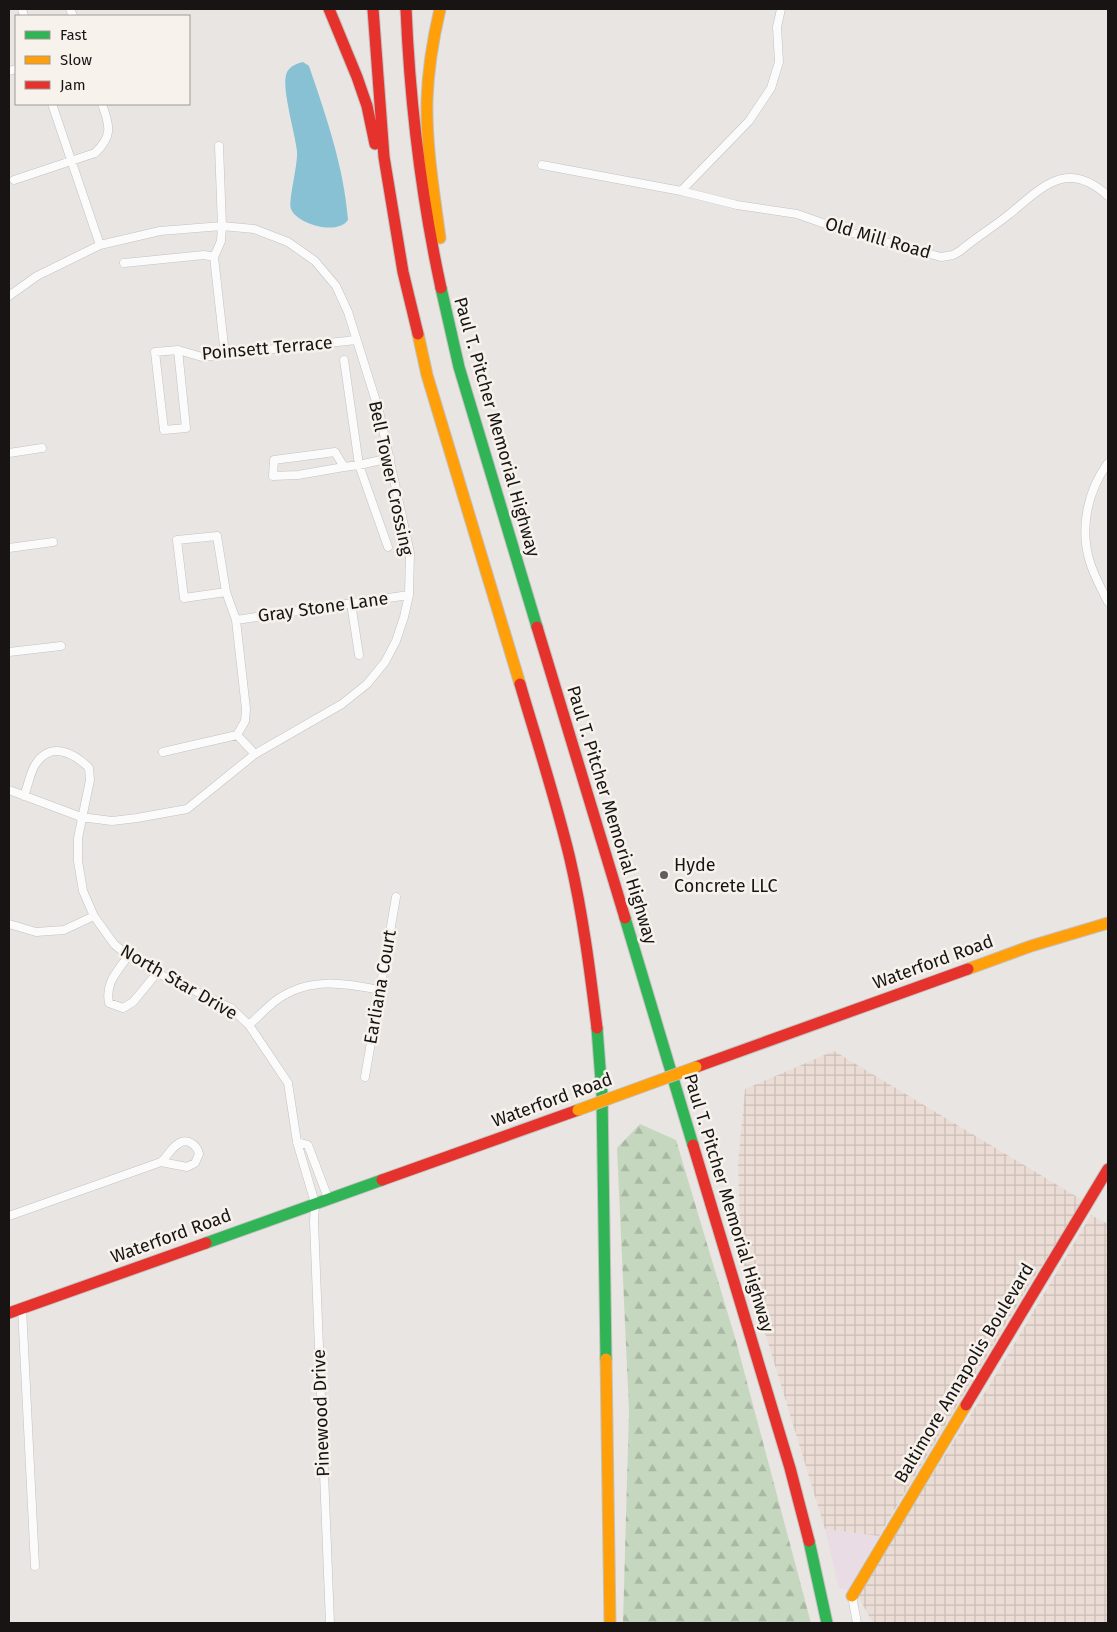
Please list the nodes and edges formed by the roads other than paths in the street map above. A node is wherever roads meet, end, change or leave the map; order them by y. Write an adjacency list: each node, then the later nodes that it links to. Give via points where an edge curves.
1 (329, 9): 18 (main road, via 367,106 387,212)
2 (373, 9): 18 (main road, via 384,157)
3 (406, 9): 20 (main road, Paul T. Pitcher Memorial Highway, via 417,152)
4 (440, 9): 20 (main road, via 429,63 427,114 443,266)
5 (780, 9): 12 (street, via 777,27 779,62 772,88 749,121)
6 (52, 105): 9 (street)
7 (102, 105): 9 (street, via 109,131 104,144 95,153)
8 (219, 146): 14 (street)
9 (72, 161): 11 (street); 15 (street)
10 (542, 165): 12 (street, Old Mill Road)
11 (14, 180)
12 (681, 192): 13 (street, Old Mill Road, via 797,214 941,257 960,251 1042,187 1060,180 1079,177 1098,186)
13 (1108, 196)
14 (222, 226): 15 (street, Bell Tower Crossing, via 160,232); 16 (street, via 221,242); 21 (street, Bell Tower Crossing, via 254,229 288,242 315,261 336,286)
15 (100, 246): 19 (street, Bell Tower Crossing, via 37,276)
16 (214, 257): 17 (street, via 204,255); 23 (street)
17 (124, 263)
18 (403, 272): 68 (main road, via 435,402 555,801 580,908 590,968 602,1094)
19 (9, 296)
20 (442, 296): 69 (main road, Paul T. Pitcher Memorial Highway, via 480,440 790,1468)
21 (356, 340): 23 (street, Poinsett Terrace); 27 (street, Bell Tower Crossing, via 380,411)
22 (178, 350): 22 (street, Poinsett Terrace, via 186,428 164,430 155,352); 23 (street, Poinsett Terrace, via 202,357)
23 (225, 355)
24 (344, 360): 29 (street)
25 (42, 448): 26 (street)
26 (9, 453)
27 (390, 458): 29 (street); 35 (street, Bell Tower Crossing, via 410,552)
28 (1108, 463): 36 (street, via 1088,501 1085,534 1089,561)
29 (359, 465): 30 (street); 32 (street)
30 (344, 467): 30 (street, via 336,452 274,460 273,476)
31 (53, 542): 33 (street)
32 (388, 547)
33 (9, 548)
34 (226, 592): 34 (street, via 218,536 177,540 184,598); 38 (street)
35 (409, 595): 37 (street, Gray Stone Lane); 44 (street, Bell Tower Crossing, via 396,641 385,662 367,684 342,704)
36 (1108, 602)
37 (351, 603): 38 (street, Gray Stone Lane); 41 (street)
38 (236, 620): 42 (street, via 246,709 245,721)
39 (61, 646): 40 (street)
40 (9, 652)
41 (359, 655)
42 (238, 735): 43 (street); 44 (street)
43 (163, 752)
44 (255, 754): 47 (street, Bell Tower Crossing, via 187,808 112,821)
45 (9, 790): 46 (street, Bell Tower Crossing)
46 (24, 796): 47 (street, Bell Tower Crossing); 47 (street, North Star Drive, via 35,766 46,753 72,754 89,768 90,780)
47 (81, 817): 49 (street, North Star Drive, via 78,861 83,891)
48 (396, 897): 54 (street, Earliana Court)
49 (94, 916): 51 (street, via 64,930 36,932); 52 (street, North Star Drive, via 114,944)
50 (1108, 923): 60 (main road, Waterford Road, bridge, via 1031,946)
51 (9, 924)
52 (128, 956): 53 (street, North Star Drive); 53 (street, via 109,984 109,1003 123,1008 133,1002)
53 (157, 973): 55 (street, North Star Drive, via 231,1008)
54 (379, 990): 55 (street, via 343,983 318,984 292,991); 56 (street, Earliana Court)
55 (249, 1025): 57 (street, North Star Drive, via 288,1083)
56 (365, 1077)
57 (297, 1142): 60 (street, via 308,1145); 61 (street, North Star Drive)
58 (161, 1162): 58 (street, via 187,1167 195,1163 199,1154 195,1145 182,1142); 62 (street)
59 (1108, 1169): 66 (main road, Baltimore Annapolis Boulevard)
60 (328, 1198): 61 (main road, Waterford Road)
61 (315, 1203): 63 (main road, Waterford Road); 67 (street, Pinewood Drive)
62 (9, 1216)
63 (22, 1308): 64 (main road, Waterford Road); 65 (street)
64 (9, 1313)
65 (36, 1566)
66 (852, 1596): 70 (street)
67 (330, 1623)
68 (610, 1623)
69 (828, 1623)
70 (856, 1623)

